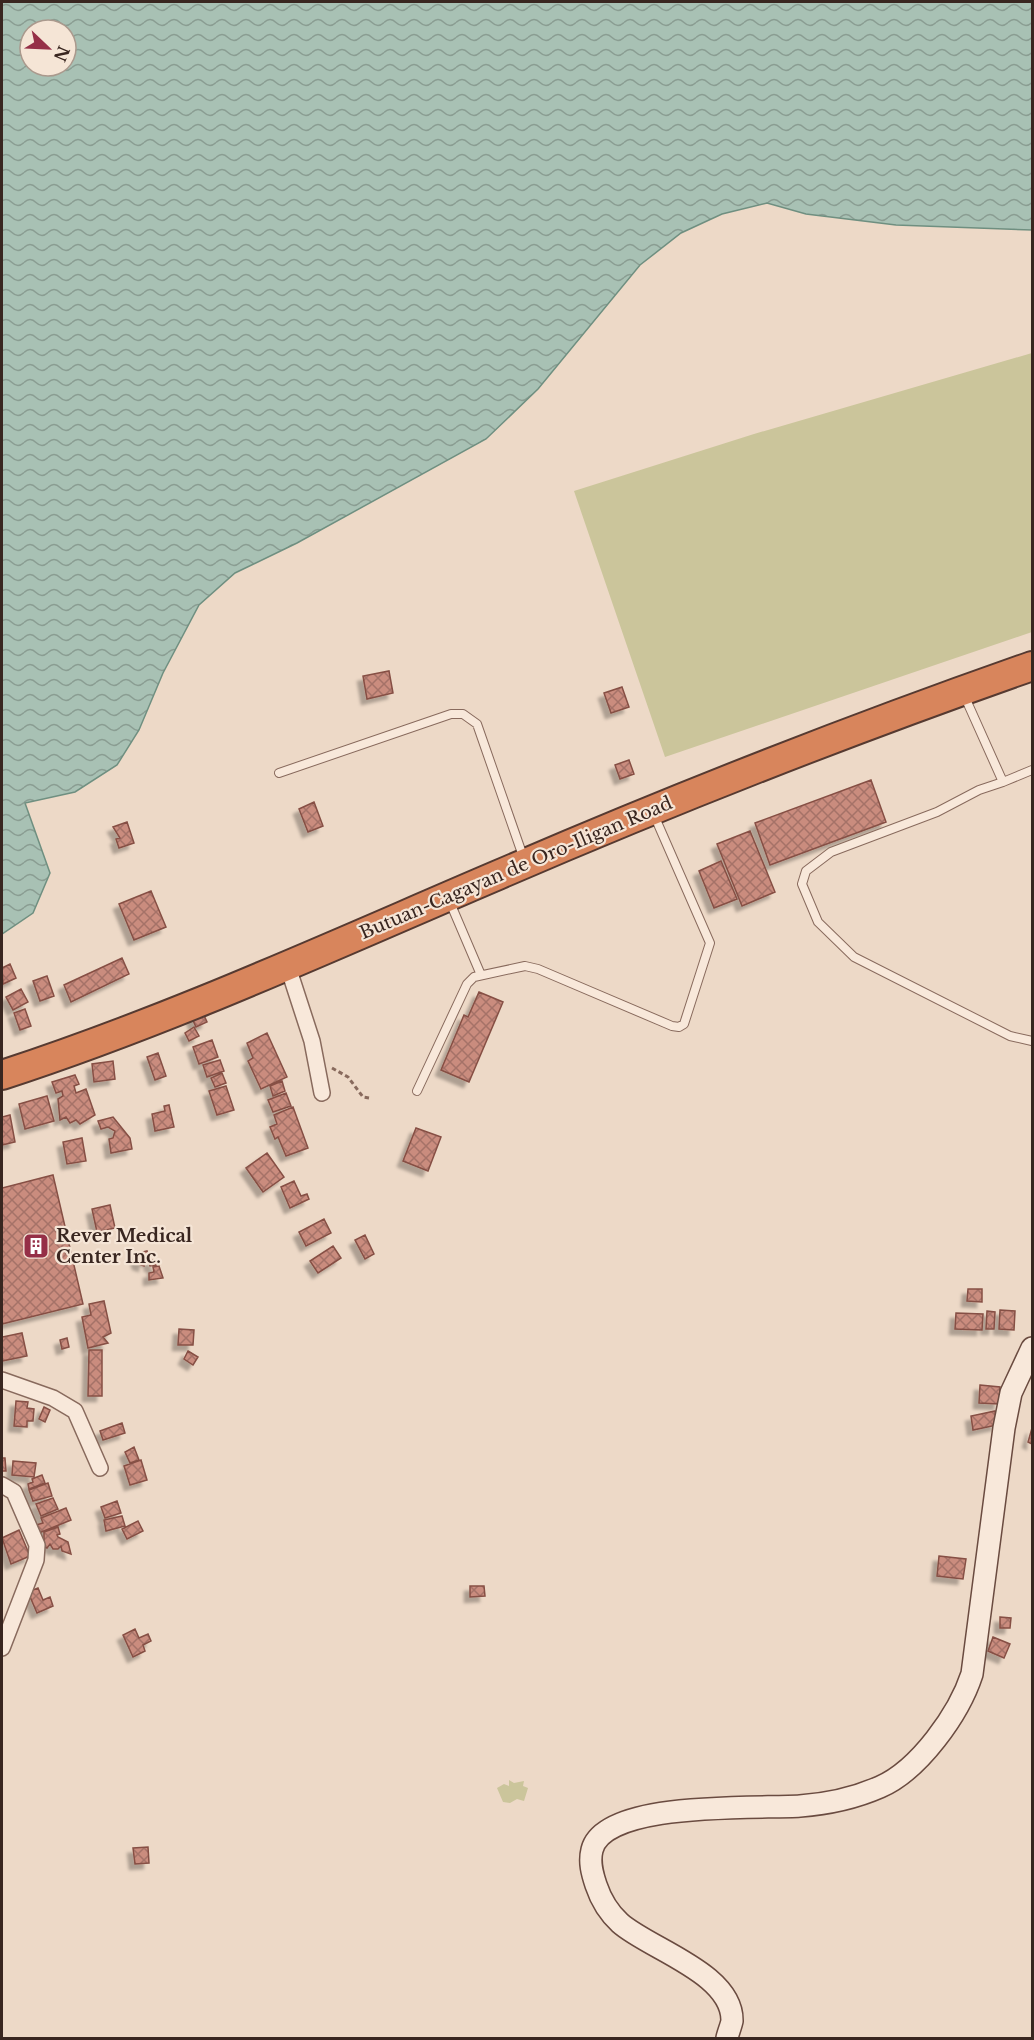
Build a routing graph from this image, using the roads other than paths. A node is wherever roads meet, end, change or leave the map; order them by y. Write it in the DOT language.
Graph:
graph roads {
  1 [pos="1032,666"];
  2 [pos="962,690"];
  3 [pos="1032,770"];
  4 [pos="279,773"];
  5 [pos="1003,782"];
  6 [pos="653,811"];
  7 [pos="525,863"];
  8 [pos="447,896"];
  9 [pos="287,964"];
  10 [pos="481,975"];
  11 [pos="1032,1041"];
  12 [pos="2,1075"];
  13 [pos="417,1091"];
  14 [pos="322,1094"];
  15 [pos="1032,1348"];
  16 [pos="2,1380"];
  17 [pos="100,1468"];
  18 [pos="2,1485"];
  19 [pos="2,1642"];
  20 [pos="727,2038"];
  1 -- 2 [label="highway, Butuan-Cagayan de Oro-Iligan Road"];
  2 -- 5 [label="lane"];
  2 -- 6 [label="highway, Butuan-Cagayan de Oro-Iligan Road"];
  3 -- 5 [label="lane"];
  4 -- 7 [label="lane"];
  5 -- 11 [label="lane"];
  6 -- 7 [label="highway, Butuan-Cagayan de Oro-Iligan Road"];
  6 -- 10 [label="lane"];
  7 -- 8 [label="highway, Butuan-Cagayan de Oro-Iligan Road"];
  8 -- 9 [label="highway, Butuan-Cagayan de Oro-Iligan Road"];
  8 -- 10 [label="lane"];
  9 -- 12 [label="highway, Butuan-Cagayan de Oro-Iligan Road"];
  9 -- 14 [label="street"];
  10 -- 13 [label="lane"];
  15 -- 20 [label="street"];
  16 -- 17 [label="street"];
  18 -- 19 [label="street"];
}
